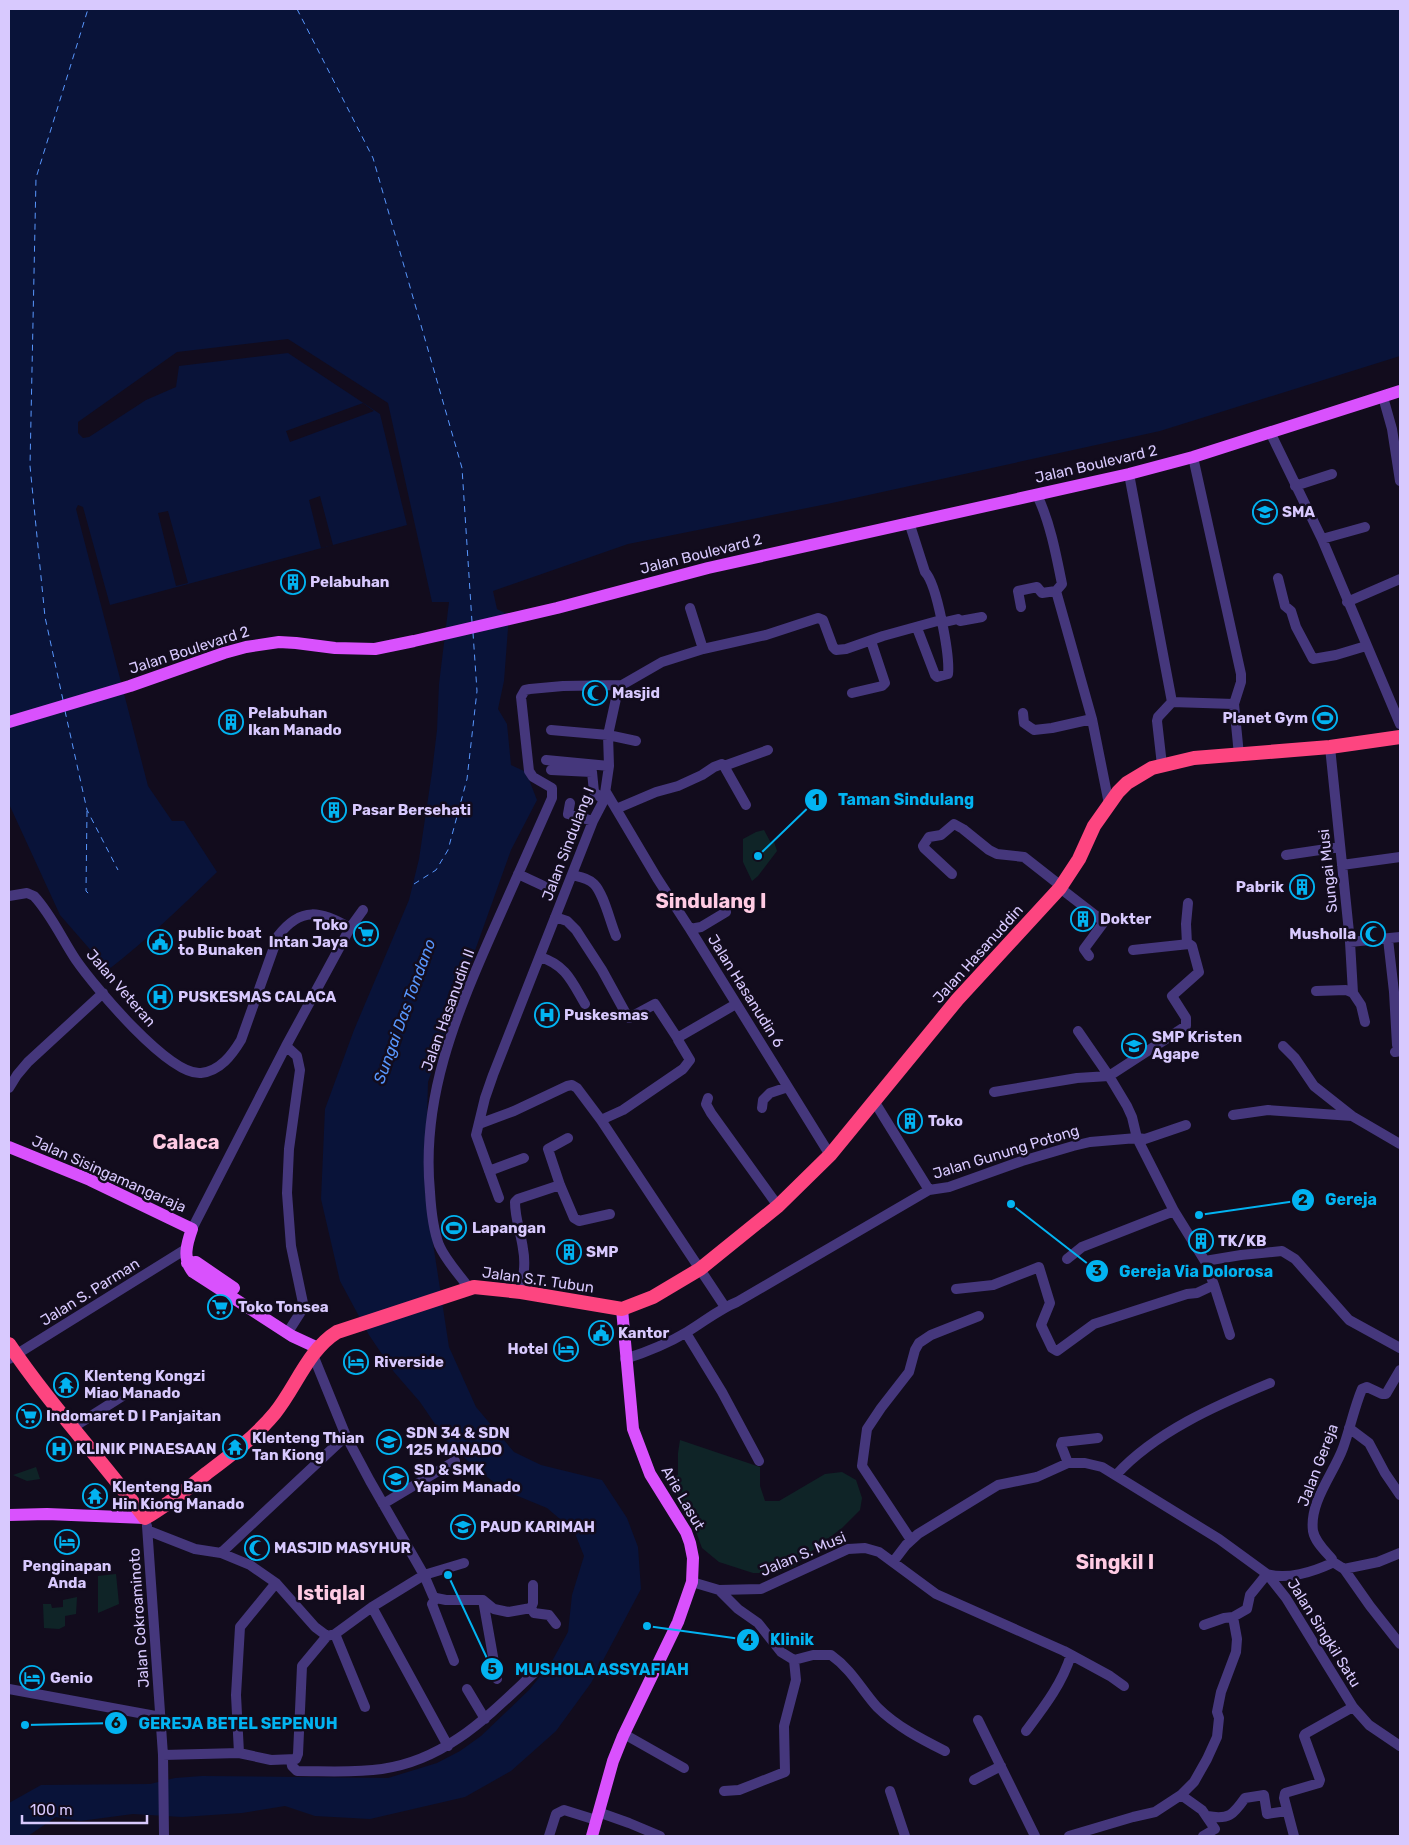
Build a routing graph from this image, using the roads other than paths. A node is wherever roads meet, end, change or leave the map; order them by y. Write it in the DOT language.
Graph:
graph roads {
  1 [pos="1400,391"];
  2 [pos="1383,397"];
  3 [pos="1270,432"];
  4 [pos="1193,456"];
  5 [pos="1129,474"];
  6 [pos="1332,474"];
  7 [pos="1400,481"];
  8 [pos="1295,486"];
  9 [pos="1037,495"];
  10 [pos="909,522"];
  11 [pos="1364,528"];
  12 [pos="1322,539"];
  13 [pos="1278,578"];
  14 [pos="1400,579"];
  15 [pos="1056,591"];
  16 [pos="1347,602"];
  17 [pos="1021,607"];
  18 [pos="690,608"];
  19 [pos="982,617"];
  20 [pos="941,618"];
  21 [pos="917,628"];
  22 [pos="871,640"];
  23 [pos="1366,646"];
  24 [pos="703,649"];
  25 [pos="622,685"];
  26 [pos="852,693"];
  27 [pos="1172,702"];
  28 [pos="1234,704"];
  29 [pos="1023,713"];
  30 [pos="1092,719"];
  31 [pos="9,722"];
  32 [pos="1400,724"];
  33 [pos="551,730"];
  34 [pos="608,734"];
  35 [pos="1400,737"];
  36 [pos="636,741"];
  37 [pos="1330,747"];
  38 [pos="768,750"];
  39 [pos="1239,755"];
  40 [pos="546,760"];
  41 [pos="1162,765"];
  42 [pos="609,766"];
  43 [pos="724,766"];
  44 [pos="551,770"];
  45 [pos="605,796"];
  46 [pos="570,803"];
  47 [pos="1108,804"];
  48 [pos="746,805"];
  49 [pos="616,809"];
  50 [pos="593,821"];
  51 [pos="1340,847"];
  52 [pos="1286,855"];
  53 [pos="1400,857"];
  54 [pos="1342,864"];
  55 [pos="518,874"];
  56 [pos="952,874"];
  57 [pos="572,875"];
  58 [pos="1061,887"];
  59 [pos="548,888"];
  60 [pos="9,896"];
  61 [pos="1188,903"];
  62 [pos="726,912"];
  63 [pos="361,913"];
  64 [pos="555,917"];
  65 [pos="350,928"];
  66 [pos="690,929"];
  67 [pos="616,936"];
  68 [pos="1400,937"];
  69 [pos="1388,939"];
  70 [pos="1350,942"];
  71 [pos="1187,944"];
  72 [pos="1133,950"];
  73 [pos="1090,956"];
  74 [pos="540,957"];
  75 [pos="1316,991"];
  76 [pos="103,993"];
  77 [pos="1353,993"];
  78 [pos="585,1004"];
  79 [pos="736,1004"];
  80 [pos="1365,1022"];
  81 [pos="1078,1031"];
  82 [pos="678,1039"];
  83 [pos="286,1046"];
  84 [pos="1283,1046"];
  85 [pos="1397,1050"];
  86 [pos="1109,1076"];
  87 [pos="788,1087"];
  88 [pos="9,1088"];
  89 [pos="994,1092"];
  90 [pos="708,1098"];
  91 [pos="874,1102"];
  92 [pos="762,1108"];
  93 [pos="1233,1116"];
  94 [pos="1352,1116"];
  95 [pos="601,1120"];
  96 [pos="479,1124"];
  97 [pos="1186,1125"];
  98 [pos="568,1138"];
  99 [pos="1137,1138"];
  100 [pos="1400,1144"];
  101 [pos="9,1147"];
  102 [pos="830,1155"];
  103 [pos="524,1158"];
  104 [pos="490,1171"];
  105 [pos="560,1185"];
  106 [pos="929,1190"];
  107 [pos="499,1198"];
  108 [pos="778,1206"];
  109 [pos="1174,1211"];
  110 [pos="610,1214"];
  111 [pos="192,1229"];
  112 [pos="186,1249"];
  113 [pos="1067,1259"];
  114 [pos="1205,1261"];
  115 [pos="700,1269"];
  116 [pos="1214,1285"];
  117 [pos="469,1288"];
  118 [pos="956,1289"];
  119 [pos="521,1292"];
  120 [pos="725,1307"];
  121 [pos="622,1309"];
  122 [pos="979,1316"];
  123 [pos="290,1332"];
  124 [pos="686,1333"];
  125 [pos="1230,1334"];
  126 [pos="324,1343"];
  127 [pos="1400,1348"];
  128 [pos="11,1352"];
  129 [pos="625,1359"];
  130 [pos="1400,1370"];
  131 [pos="1270,1383"];
  132 [pos="129,1392"];
  133 [pos="72,1428"];
  134 [pos="1349,1428"];
  135 [pos="346,1436"];
  136 [pos="1098,1438"];
  137 [pos="455,1461"];
  138 [pos="759,1461"];
  139 [pos="1068,1463"];
  140 [pos="1116,1476"];
  141 [pos="1400,1495"];
  142 [pos="383,1504"];
  143 [pos="9,1515"];
  144 [pos="147,1524"];
  145 [pos="911,1540"];
  146 [pos="221,1553"];
  147 [pos="1400,1553"];
  148 [pos="893,1562"];
  149 [pos="1333,1562"];
  150 [pos="464,1563"];
  151 [pos="1344,1569"];
  152 [pos="1267,1574"];
  153 [pos="424,1576"];
  154 [pos="692,1582"];
  155 [pos="276,1583"];
  156 [pos="533,1585"];
  157 [pos="719,1590"];
  158 [pos="436,1598"];
  159 [pos="483,1600"];
  160 [pos="372,1607"];
  161 [pos="531,1608"];
  162 [pos="1233,1617"];
  163 [pos="556,1624"];
  164 [pos="1204,1625"];
  165 [pos="331,1635"];
  166 [pos="1399,1641"];
  167 [pos="1071,1655"];
  168 [pos="794,1660"];
  169 [pos="454,1661"];
  170 [pos="535,1672"];
  171 [pos="497,1679"];
  172 [pos="1124,1686"];
  173 [pos="9,1689"];
  174 [pos="467,1689"];
  175 [pos="1353,1706"];
  176 [pos="365,1707"];
  177 [pos="161,1718"];
  178 [pos="485,1719"];
  179 [pos="978,1720"];
  180 [pos="1026,1731"];
  181 [pos="624,1734"];
  182 [pos="448,1746"];
  183 [pos="1400,1746"];
  184 [pos="944,1751"];
  185 [pos="238,1753"];
  186 [pos="163,1755"];
  187 [pos="291,1760"];
  188 [pos="1001,1766"];
  189 [pos="684,1768"];
  190 [pos="974,1780"];
  191 [pos="724,1791"];
  192 [pos="890,1791"];
  193 [pos="1181,1795"];
  194 [pos="1288,1811"];
  195 [pos="597,1816"];
  196 [pos="1207,1816"];
  197 [pos="1217,1832"];
  198 [pos="164,1835"];
  199 [pos="549,1836"];
  200 [pos="592,1836"];
  201 [pos="660,1836"];
  202 [pos="905,1836"];
  203 [pos="1035,1836"];
  204 [pos="1069,1836"];
  205 [pos="1203,1836"];
  206 [pos="1294,1836"];
  1 -- 2 [label="main road, Jalan Boulevard 2"];
  2 -- 3 [label="main road, Jalan Boulevard 2"];
  2 -- 7 [label="street"];
  3 -- 4 [label="main road, Jalan Boulevard 2"];
  3 -- 8 [label="street"];
  4 -- 5 [label="main road, Jalan Boulevard 2"];
  4 -- 28 [label="street"];
  5 -- 9 [label="main road, Jalan Boulevard 2"];
  5 -- 27 [label="street"];
  6 -- 8 [label="street"];
  8 -- 12 [label="street"];
  9 -- 10 [label="main road, Jalan Boulevard 2"];
  9 -- 15 [label="street"];
  10 -- 20 [label="street"];
  10 -- 31 [label="main road, Jalan Boulevard 2"];
  11 -- 12 [label="street"];
  12 -- 16 [label="street"];
  13 -- 23 [label="street"];
  14 -- 16 [label="street"];
  15 -- 17 [label="street"];
  15 -- 30 [label="street"];
  16 -- 23 [label="street"];
  18 -- 24 [label="street"];
  19 -- 20 [label="street"];
  20 -- 21 [label="street"];
  20 -- 21 [label="street"];
  21 -- 22 [label="street"];
  22 -- 24 [label="street"];
  22 -- 26 [label="street"];
  23 -- 32 [label="street"];
  24 -- 25 [label="street"];
  25 -- 34 [label="street, Jalan Sindulang I"];
  25 -- 55 [label="street, Jalan Hasanudin II"];
  27 -- 28 [label="street"];
  27 -- 41 [label="street"];
  28 -- 39 [label="street"];
  29 -- 30 [label="street"];
  30 -- 47 [label="street"];
  33 -- 34 [label="street"];
  34 -- 36 [label="street"];
  34 -- 42 [label="street, Jalan Sindulang I"];
  35 -- 37 [label="highway, Jalan Hasanuddin"];
  37 -- 39 [label="highway, Jalan Hasanuddin"];
  37 -- 51 [label="street, Sungai Musi"];
  38 -- 43 [label="street"];
  39 -- 41 [label="highway, Jalan Hasanuddin"];
  40 -- 42 [label="street"];
  41 -- 47 [label="highway, Jalan Hasanuddin"];
  42 -- 45 [label="street, Jalan Sindulang I"];
  43 -- 48 [label="street"];
  43 -- 49 [label="street"];
  44 -- 45 [label="street, Jalan Hasanudin 6"];
  45 -- 49 [label="street, Jalan Hasanudin 6"];
  45 -- 50 [label="street, Jalan Sindulang I"];
  46 -- 50 [label="street"];
  47 -- 58 [label="highway, Jalan Hasanuddin"];
  49 -- 66 [label="street, Jalan Hasanudin 6"];
  50 -- 57 [label="street, Jalan Sindulang I"];
  51 -- 52 [label="street"];
  51 -- 54 [label="street, Sungai Musi"];
  53 -- 54 [label="street"];
  54 -- 70 [label="street, Sungai Musi"];
  55 -- 59 [label="street"];
  55 -- 117 [label="street, Jalan Hasanudin II"];
  56 -- 58 [label="street"];
  57 -- 64 [label="street, Jalan Sindulang I"];
  57 -- 67 [label="street"];
  58 -- 73 [label="street"];
  58 -- 91 [label="highway, Jalan Hasanuddin"];
  60 -- 76 [label="street, Jalan Veteran"];
  61 -- 71 [label="street"];
  62 -- 66 [label="street"];
  63 -- 65 [label="street"];
  64 -- 74 [label="street, Jalan Sindulang I"];
  64 -- 82 [label="street"];
  65 -- 76 [label="street, Jalan Veteran"];
  65 -- 83 [label="street"];
  66 -- 79 [label="street, Jalan Hasanudin 6"];
  68 -- 69 [label="street"];
  69 -- 70 [label="street"];
  69 -- 85 [label="street"];
  70 -- 77 [label="street, Sungai Musi"];
  71 -- 72 [label="street"];
  71 -- 86 [label="street"];
  74 -- 78 [label="street"];
  74 -- 96 [label="street, Jalan Sindulang I"];
  75 -- 77 [label="street"];
  76 -- 88 [label="street"];
  77 -- 80 [label="street"];
  79 -- 82 [label="street"];
  79 -- 87 [label="street, Jalan Hasanudin 6"];
  81 -- 86 [label="street"];
  82 -- 95 [label="street"];
  83 -- 111 [label="street"];
  83 -- 123 [label="street"];
  84 -- 94 [label="street"];
  86 -- 89 [label="street"];
  86 -- 99 [label="street"];
  87 -- 92 [label="street"];
  87 -- 102 [label="street, Jalan Hasanudin 6"];
  90 -- 108 [label="street"];
  91 -- 102 [label="highway, Jalan Hasanuddin"];
  91 -- 106 [label="street, Jalan Gunung Potong"];
  93 -- 94 [label="street"];
  94 -- 100 [label="street"];
  95 -- 96 [label="street"];
  95 -- 115 [label="street"];
  96 -- 104 [label="street, Jalan Sindulang I"];
  97 -- 99 [label="street, Jalan Gunung Potong"];
  98 -- 105 [label="street"];
  99 -- 106 [label="street, Jalan Gunung Potong"];
  99 -- 109 [label="street"];
  101 -- 111 [label="main road, Jalan Sisingamangaraja"];
  102 -- 108 [label="highway, Jalan Hasanuddin"];
  103 -- 104 [label="street"];
  104 -- 107 [label="street, Jalan Sindulang I"];
  105 -- 110 [label="street"];
  105 -- 119 [label="street"];
  106 -- 120 [label="street, Jalan Gunung Potong"];
  108 -- 115 [label="highway, Jalan Hasanuddin"];
  109 -- 113 [label="street"];
  109 -- 114 [label="street"];
  111 -- 112 [label="main road, Jalan Sisingamangaraja"];
  112 -- 123 [label="main road, Jalan Sisingamangaraja"];
  112 -- 128 [label="street, Jalan S. Parman"];
  114 -- 116 [label="street"];
  114 -- 127 [label="street"];
  115 -- 120 [label="street"];
  115 -- 121 [label="highway, Jalan Hasanuddin"];
  116 -- 118 [label="street"];
  116 -- 125 [label="street"];
  117 -- 119 [label="highway, Jalan S.T. Tubun"];
  117 -- 126 [label="highway, Jalan S.T. Tubun"];
  119 -- 121 [label="highway, Jalan S.T. Tubun"];
  120 -- 124 [label="street, Jalan Gunung Potong"];
  121 -- 129 [label="main road, Arie Lasut"];
  122 -- 145 [label="street"];
  123 -- 126 [label="main road"];
  124 -- 129 [label="street, Jalan Gunung Potong"];
  124 -- 138 [label="street"];
  126 -- 135 [label="street"];
  126 -- 144 [label="highway"];
  128 -- 133 [label="highway"];
  129 -- 154 [label="main road, Arie Lasut"];
  130 -- 134 [label="street, Jalan Gereja"];
  131 -- 140 [label="street"];
  132 -- 133 [label="street"];
  133 -- 144 [label="highway"];
  134 -- 141 [label="street"];
  134 -- 149 [label="street, Jalan Gereja"];
  135 -- 142 [label="street"];
  135 -- 146 [label="street"];
  136 -- 139 [label="street"];
  137 -- 142 [label="street"];
  139 -- 140 [label="street, Jalan Singkil Satu"];
  139 -- 145 [label="street, Jalan Singkil Satu"];
  140 -- 152 [label="street, Jalan Singkil Satu"];
  142 -- 153 [label="street"];
  143 -- 144 [label="main road"];
  144 -- 146 [label="street"];
  144 -- 177 [label="street, Jalan Cokroaminoto"];
  145 -- 148 [label="street, Jalan Singkil Satu"];
  146 -- 155 [label="street"];
  147 -- 151 [label="street"];
  148 -- 157 [label="street, Jalan S. Musi"];
  148 -- 167 [label="street, Jalan S. Musi"];
  149 -- 151 [label="street"];
  149 -- 152 [label="street"];
  150 -- 153 [label="street"];
  151 -- 166 [label="street"];
  152 -- 162 [label="street"];
  152 -- 175 [label="street, Jalan Singkil Satu"];
  153 -- 158 [label="street"];
  153 -- 160 [label="street"];
  154 -- 157 [label="street, Jalan S. Musi"];
  154 -- 181 [label="main road, Arie Lasut"];
  155 -- 165 [label="street"];
  155 -- 185 [label="street"];
  156 -- 161 [label="street"];
  157 -- 168 [label="street"];
  158 -- 159 [label="street"];
  158 -- 169 [label="street"];
  159 -- 161 [label="street"];
  159 -- 171 [label="street"];
  160 -- 165 [label="street"];
  160 -- 182 [label="street"];
  161 -- 163 [label="street"];
  162 -- 164 [label="street"];
  162 -- 193 [label="street"];
  165 -- 176 [label="street"];
  165 -- 187 [label="street"];
  167 -- 172 [label="street, Jalan S. Musi"];
  167 -- 180 [label="street"];
  168 -- 184 [label="street"];
  168 -- 191 [label="street"];
  170 -- 178 [label="street"];
  173 -- 177 [label="street"];
  174 -- 178 [label="street"];
  175 -- 183 [label="street, Jalan Singkil Satu"];
  175 -- 194 [label="street"];
  177 -- 186 [label="street, Jalan Cokroaminoto"];
  178 -- 182 [label="street"];
  179 -- 188 [label="street"];
  181 -- 189 [label="street"];
  181 -- 195 [label="main road, Arie Lasut"];
  182 -- 187 [label="street"];
  185 -- 186 [label="street"];
  185 -- 187 [label="street"];
  186 -- 198 [label="street, Jalan Cokroaminoto"];
  188 -- 190 [label="street"];
  188 -- 203 [label="street"];
  192 -- 202 [label="street"];
  193 -- 196 [label="street"];
  193 -- 204 [label="street"];
  194 -- 196 [label="street"];
  194 -- 206 [label="street"];
  195 -- 199 [label="street"];
  195 -- 200 [label="main road, Arie Lasut"];
  195 -- 201 [label="street"];
  196 -- 197 [label="street"];
  197 -- 205 [label="street"];
}
